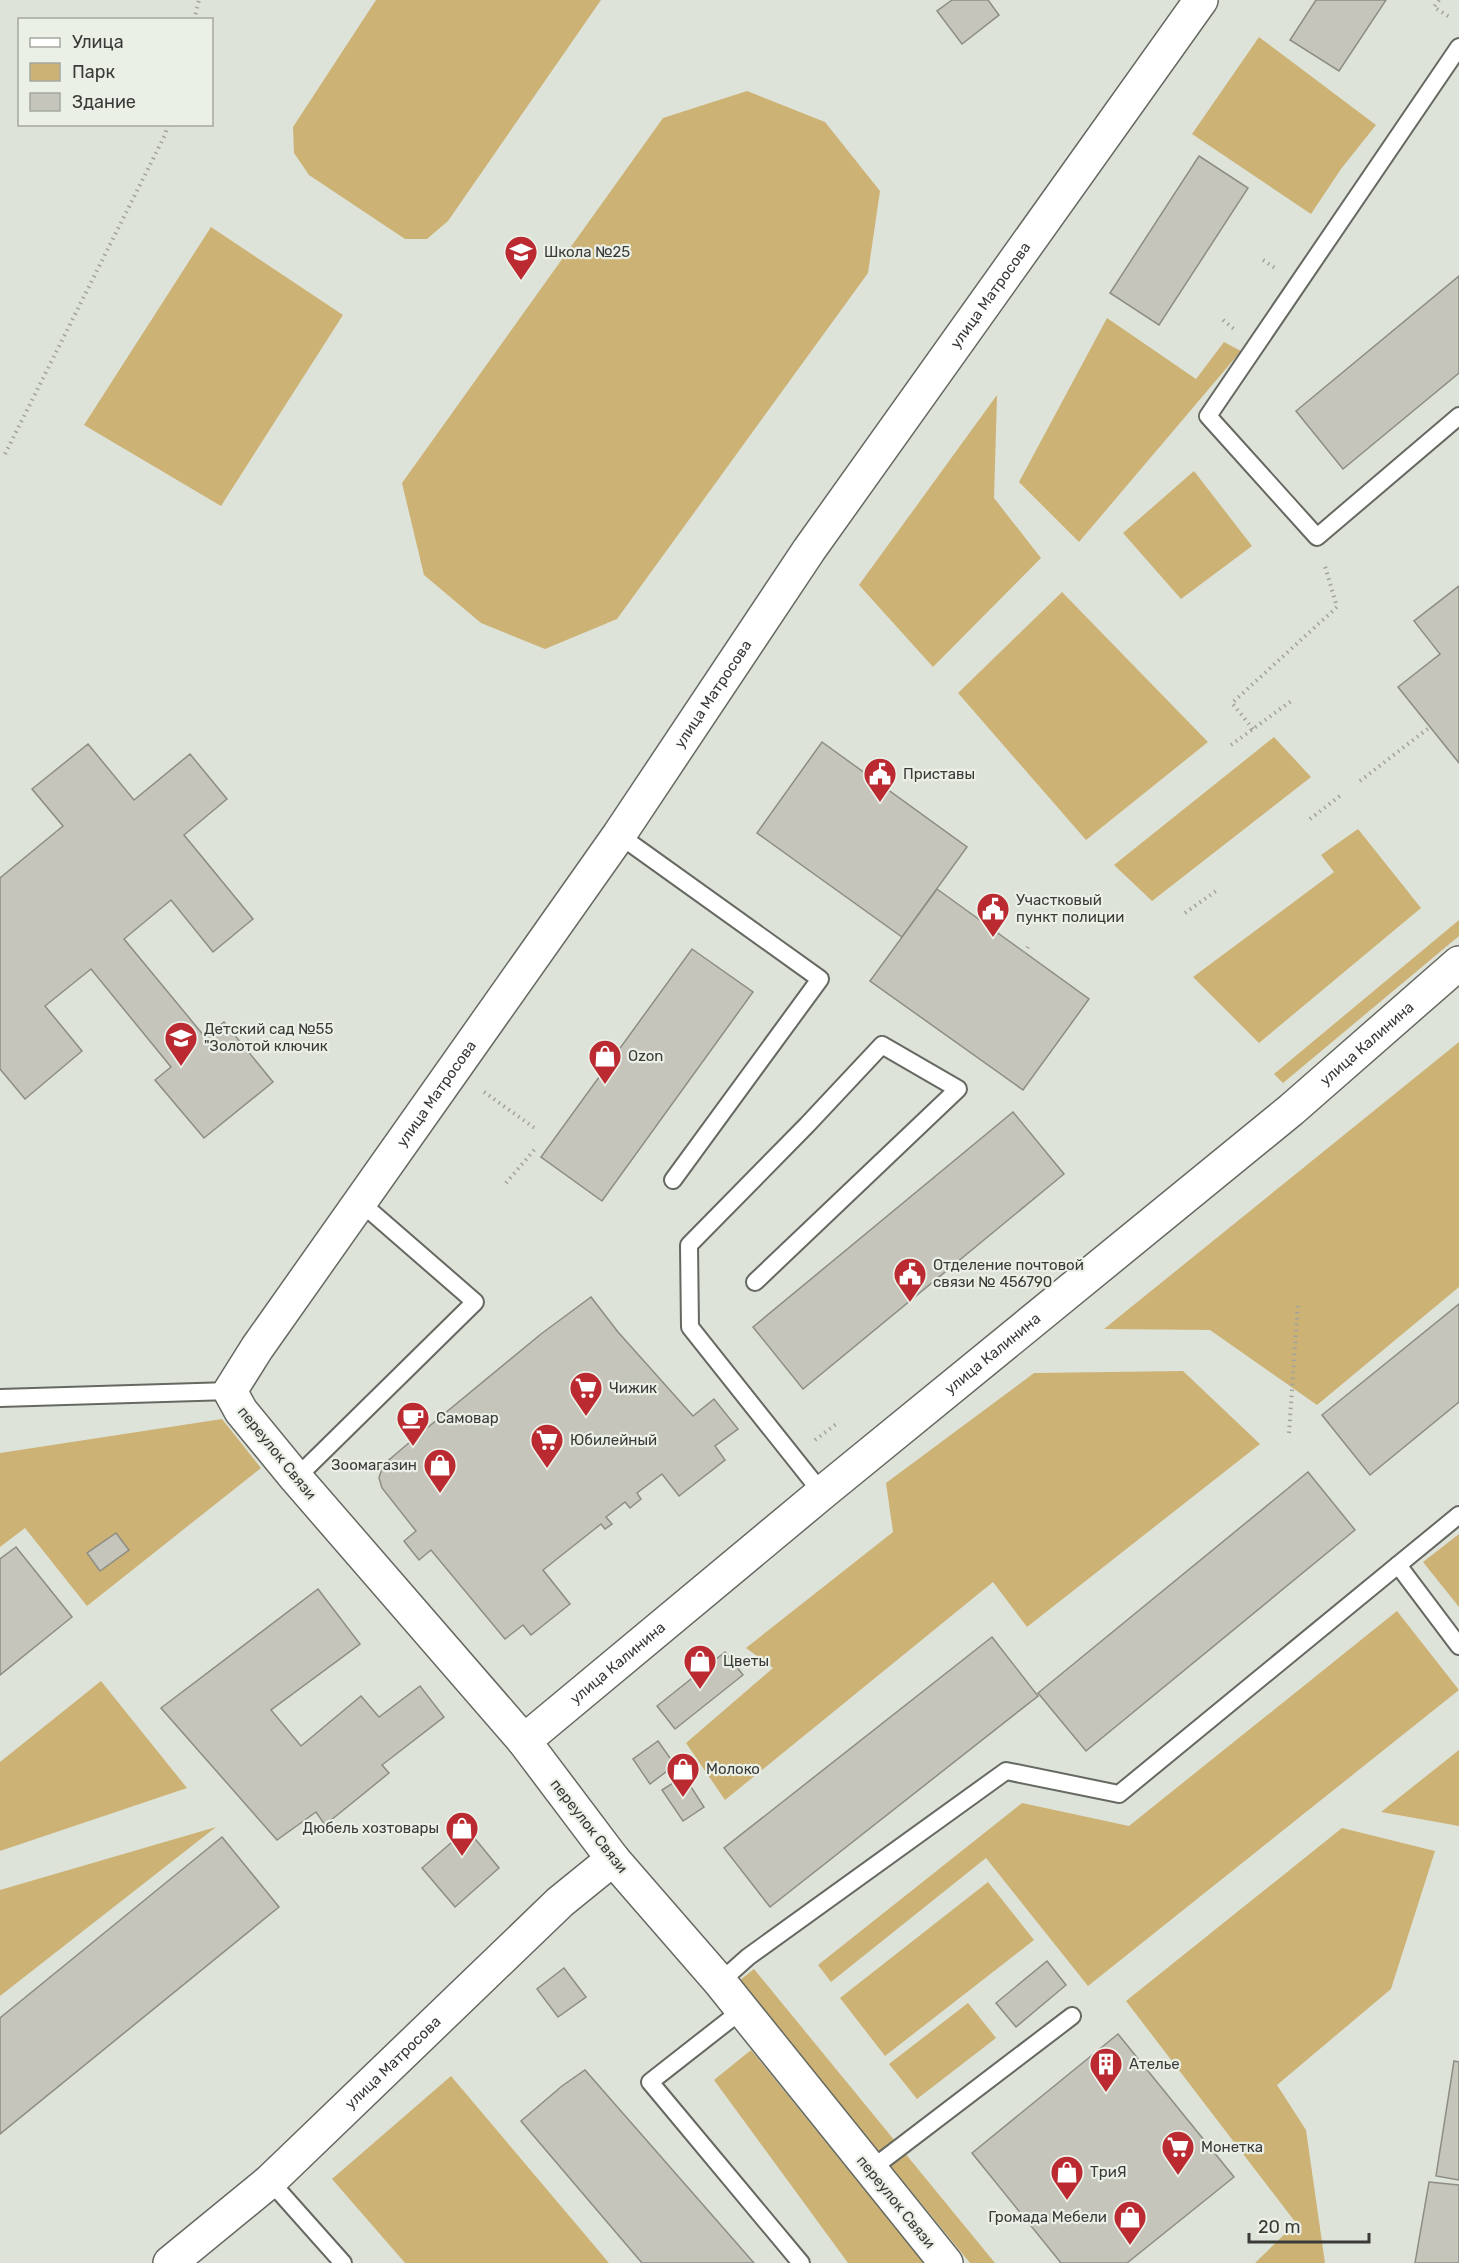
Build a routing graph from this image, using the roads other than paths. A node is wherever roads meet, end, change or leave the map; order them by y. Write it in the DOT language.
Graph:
graph roads {
  1 [pos="1202,0"];
  2 [pos="1459,47"];
  3 [pos="1459,416"];
  4 [pos="619,834"];
  5 [pos="1459,963"];
  6 [pos="674,1180"];
  7 [pos="360,1202"];
  8 [pos="755,1282"];
  9 [pos="230,1391"];
  10 [pos="0,1398"];
  11 [pos="296,1478"];
  12 [pos="822,1493"];
  13 [pos="1459,1515"];
  14 [pos="1398,1565"];
  15 [pos="1459,1646"];
  16 [pos="524,1742"];
  17 [pos="613,1859"];
  18 [pos="720,1982"];
  19 [pos="742,2010"];
  20 [pos="1072,2016"];
  21 [pos="870,2170"];
  22 [pos="270,2181"];
  23 [pos="170,2263"];
  24 [pos="343,2263"];
  25 [pos="801,2263"];
  26 [pos="946,2263"];
  1 -- 4 [label="street, улица Матросова"];
  2 -- 3 [label="lane"];
  4 -- 6 [label="lane"];
  4 -- 7 [label="street, улица Матросова"];
  5 -- 12 [label="street, улица Калинина"];
  7 -- 9 [label="street, улица Матросова"];
  7 -- 11 [label="lane"];
  8 -- 12 [label="lane"];
  9 -- 10 [label="lane"];
  9 -- 11 [label="street, переулок Связи"];
  11 -- 16 [label="street, переулок Связи"];
  12 -- 16 [label="street, улица Калинина"];
  13 -- 14 [label="lane"];
  14 -- 15 [label="lane"];
  14 -- 18 [label="lane"];
  16 -- 17 [label="street, переулок Связи"];
  17 -- 18 [label="street, переулок Связи"];
  17 -- 22 [label="street, улица Матросова"];
  18 -- 19 [label="street, переулок Связи"];
  19 -- 21 [label="street, переулок Связи"];
  19 -- 25 [label="lane"];
  20 -- 21 [label="lane"];
  21 -- 26 [label="street, переулок Связи"];
  22 -- 23 [label="street, улица Матросова"];
  22 -- 24 [label="lane"];
}
